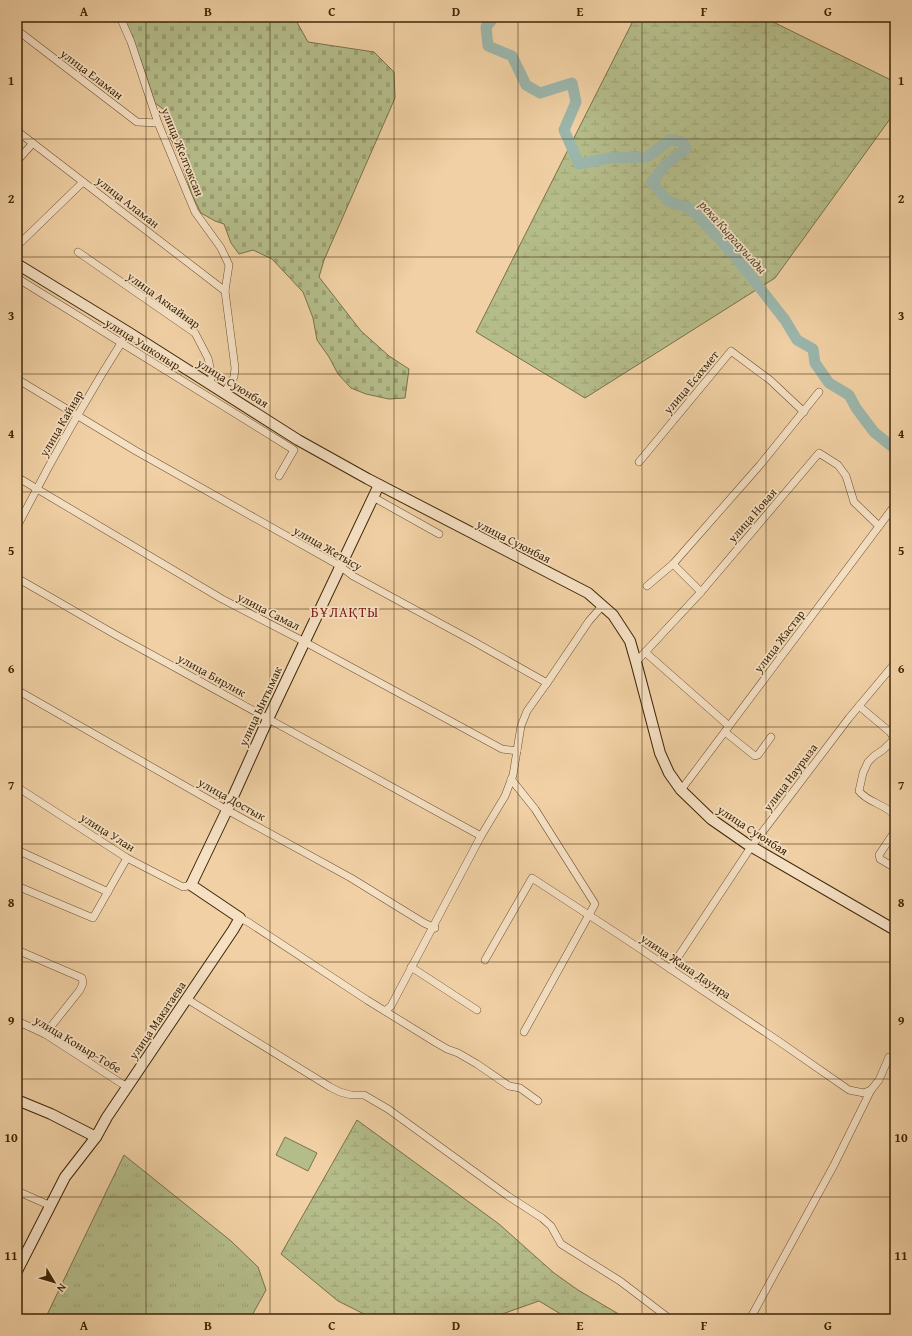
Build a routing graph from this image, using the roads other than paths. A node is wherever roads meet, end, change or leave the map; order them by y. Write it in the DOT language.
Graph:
graph roads {
  1 [pos="120,17"];
  2 [pos="17,30"];
  3 [pos="158,123"];
  4 [pos="17,131"];
  5 [pos="33,143"];
  6 [pos="17,161"];
  7 [pos="83,182"];
  8 [pos="17,246"];
  9 [pos="78,252"];
  10 [pos="17,264"];
  11 [pos="17,278"];
  12 [pos="225,291"];
  13 [pos="128,332"];
  14 [pos="120,343"];
  15 [pos="17,379"];
  16 [pos="208,382"];
  17 [pos="819,392"];
  18 [pos="224,393"];
  19 [pos="804,412"];
  20 [pos="78,416"];
  21 [pos="639,462"];
  22 [pos="279,476"];
  23 [pos="17,477"];
  24 [pos="379,485"];
  25 [pos="36,489"];
  26 [pos="373,497"];
  27 [pos="895,505"];
  28 [pos="879,526"];
  29 [pos="17,527"];
  30 [pos="439,534"];
  31 [pos="673,564"];
  32 [pos="340,566"];
  33 [pos="17,578"];
  34 [pos="647,586"];
  35 [pos="701,592"];
  36 [pos="603,605"];
  37 [pos="305,642"];
  38 [pos="645,652"];
  39 [pos="636,662"];
  40 [pos="895,663"];
  41 [pos="547,683"];
  42 [pos="17,690"];
  43 [pos="859,706"];
  44 [pos="268,719"];
  45 [pos="729,726"];
  46 [pos="724,732"];
  47 [pos="771,738"];
  48 [pos="894,739"];
  49 [pos="517,750"];
  50 [pos="511,779"];
  51 [pos="17,787"];
  52 [pos="681,790"];
  53 [pos="227,810"];
  54 [pos="895,816"];
  55 [pos="895,831"];
  56 [pos="481,836"];
  57 [pos="751,847"];
  58 [pos="17,850"];
  59 [pos="127,858"];
  60 [pos="895,868"];
  61 [pos="191,885"];
  62 [pos="17,886"];
  63 [pos="108,892"];
  64 [pos="589,915"];
  65 [pos="240,918"];
  66 [pos="434,928"];
  67 [pos="895,930"];
  68 [pos="17,950"];
  69 [pos="485,960"];
  70 [pos="411,968"];
  71 [pos="670,969"];
  72 [pos="187,999"];
  73 [pos="477,1010"];
  74 [pos="385,1011"];
  75 [pos="17,1021"];
  76 [pos="524,1032"];
  77 [pos="45,1034"];
  78 [pos="895,1059"];
  79 [pos="127,1087"];
  80 [pos="871,1090"];
  81 [pos="17,1100"];
  82 [pos="538,1102"];
  83 [pos="96,1137"];
  84 [pos="17,1191"];
  85 [pos="51,1206"];
  86 [pos="17,1271"];
  87 [pos="670,1319"];
  88 [pos="750,1319"];
  1 -- 3 [label="street, улица Желтоксан"];
  2 -- 3 [label="street, улица Еламан"];
  3 -- 12 [label="street, улица Желтоксан"];
  4 -- 5 [label="street, улица Аламан"];
  5 -- 6 [label="street"];
  5 -- 7 [label="street, улица Аламан"];
  7 -- 8 [label="street"];
  7 -- 12 [label="street, улица Аламан"];
  9 -- 16 [label="street, улица Аккайнар"];
  10 -- 13 [label="main road, улица Суюнбая"];
  11 -- 14 [label="street, улица Ушконыр"];
  12 -- 18 [label="street, улица Желтоксан"];
  13 -- 14 [label="street, улица Кайнар"];
  13 -- 16 [label="main road, улица Суюнбая"];
  14 -- 20 [label="street, улица Кайнар"];
  14 -- 22 [label="street, улица Ушконыр"];
  15 -- 20 [label="street, улица Жетысу"];
  16 -- 18 [label="main road, улица Суюнбая"];
  17 -- 19 [label="street"];
  18 -- 24 [label="main road, улица Суюнбая"];
  19 -- 21 [label="street, улица Есахмет"];
  19 -- 31 [label="street"];
  20 -- 25 [label="street, улица Кайнар"];
  20 -- 32 [label="street, улица Жетысу"];
  23 -- 25 [label="street, улица Самал"];
  24 -- 26 [label="main road, улица Ынтымак"];
  24 -- 36 [label="main road, улица Суюнбая"];
  25 -- 29 [label="street, улица Кайнар"];
  25 -- 37 [label="street, улица Самал"];
  26 -- 30 [label="street"];
  26 -- 32 [label="main road, улица Ынтымак"];
  27 -- 28 [label="street, улица Жастар"];
  28 -- 35 [label="street, улица Новая"];
  28 -- 45 [label="street, улица Жастар"];
  31 -- 34 [label="street"];
  31 -- 35 [label="street"];
  32 -- 37 [label="main road, улица Ынтымак"];
  32 -- 41 [label="street, улица Жетысу"];
  33 -- 44 [label="street, улица Бирлик"];
  35 -- 38 [label="street, улица Новая"];
  36 -- 39 [label="main road, улица Суюнбая"];
  36 -- 41 [label="street"];
  37 -- 44 [label="main road, улица Ынтымак"];
  37 -- 49 [label="street, улица Самал"];
  38 -- 39 [label="street, улица Новая"];
  38 -- 45 [label="street"];
  39 -- 52 [label="main road, улица Суюнбая"];
  40 -- 43 [label="street, улица Наурыза"];
  41 -- 49 [label="street"];
  42 -- 53 [label="street, улица Достык"];
  43 -- 48 [label="street"];
  43 -- 57 [label="street, улица Наурыза"];
  44 -- 53 [label="main road, улица Ынтымак"];
  44 -- 56 [label="street, улица Бирлик"];
  45 -- 46 [label="street, улица Жастар"];
  46 -- 47 [label="street"];
  46 -- 52 [label="street, улица Жастар"];
  48 -- 54 [label="street"];
  49 -- 50 [label="street"];
  50 -- 56 [label="street"];
  50 -- 64 [label="street"];
  51 -- 59 [label="street, улица Улан"];
  52 -- 57 [label="main road, улица Суюнбая"];
  53 -- 61 [label="main road, улица Ынтымак"];
  53 -- 66 [label="street, улица Достык"];
  55 -- 60 [label="street"];
  56 -- 66 [label="street"];
  57 -- 67 [label="main road, улица Суюнбая"];
  57 -- 71 [label="street, улица Наурыза"];
  58 -- 63 [label="street"];
  59 -- 61 [label="street, улица Улан"];
  59 -- 63 [label="street"];
  61 -- 65 [label="main road"];
  62 -- 63 [label="street"];
  64 -- 69 [label="street, улица Жана Дауира"];
  64 -- 71 [label="street, улица Жана Дауира"];
  64 -- 76 [label="street"];
  65 -- 72 [label="main road, улица Макатаева"];
  65 -- 74 [label="street"];
  66 -- 70 [label="street"];
  68 -- 77 [label="street"];
  70 -- 73 [label="street"];
  70 -- 74 [label="street"];
  71 -- 80 [label="street, улица Жана Дауира"];
  72 -- 79 [label="main road, улица Макатаева"];
  72 -- 87 [label="street"];
  74 -- 82 [label="street"];
  75 -- 77 [label="street, улица Коныр-Тобе"];
  77 -- 79 [label="street, улица Коныр-Тобе"];
  78 -- 80 [label="street"];
  79 -- 83 [label="main road, улица Макатаева"];
  80 -- 88 [label="street"];
  81 -- 83 [label="main road"];
  83 -- 85 [label="main road, улица Макатаева"];
  84 -- 85 [label="street"];
  85 -- 86 [label="main road, улица Макатаева"];
}
